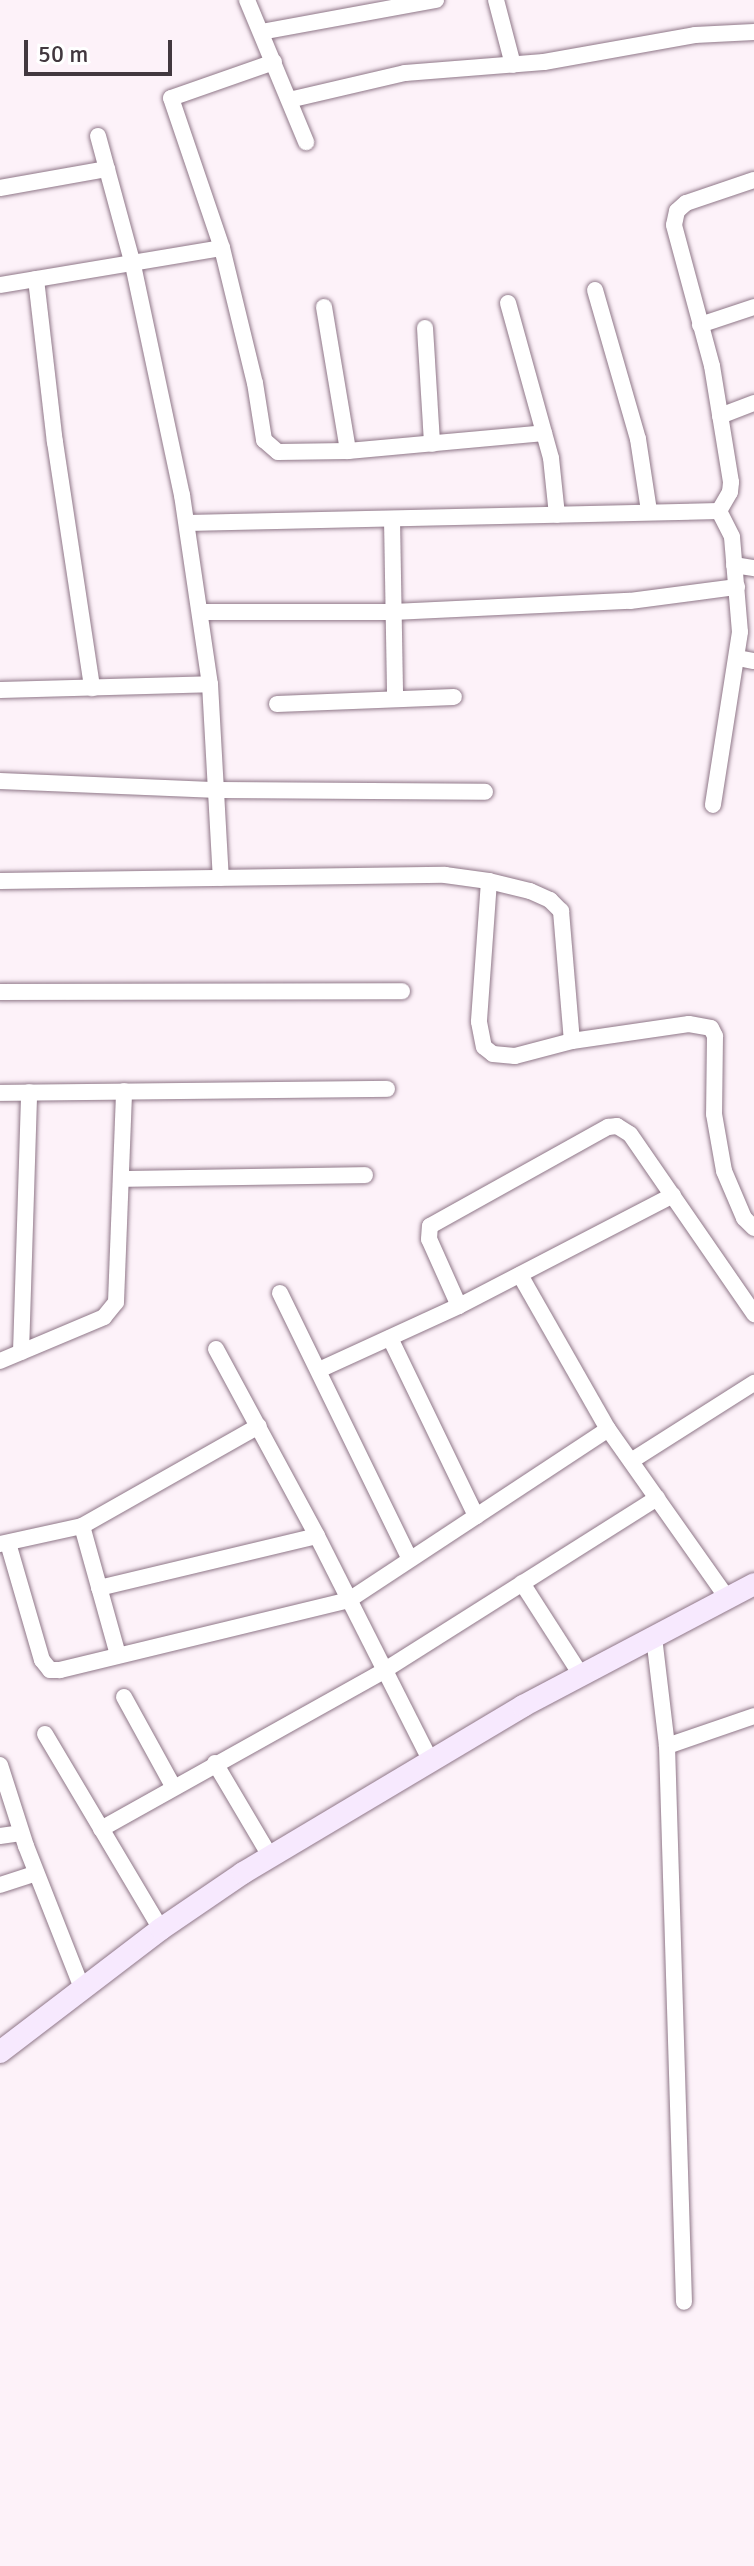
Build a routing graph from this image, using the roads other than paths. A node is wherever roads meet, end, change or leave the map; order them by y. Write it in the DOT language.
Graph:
graph roads {
  1 [pos="247,0"];
  2 [pos="436,0"];
  3 [pos="496,0"];
  4 [pos="261,32"];
  5 [pos="754,32"];
  6 [pos="274,62"];
  7 [pos="513,65"];
  8 [pos="289,100"];
  9 [pos="98,136"];
  10 [pos="306,142"];
  11 [pos="107,169"];
  12 [pos="754,180"];
  13 [pos="0,188"];
  14 [pos="222,248"];
  15 [pos="133,265"];
  16 [pos="36,279"];
  17 [pos="0,285"];
  18 [pos="595,290"];
  19 [pos="508,303"];
  20 [pos="324,307"];
  21 [pos="754,307"];
  22 [pos="700,325"];
  23 [pos="425,328"];
  24 [pos="754,403"];
  25 [pos="720,416"];
  26 [pos="544,433"];
  27 [pos="432,444"];
  28 [pos="348,451"];
  29 [pos="649,511"];
  30 [pos="557,515"];
  31 [pos="392,519"];
  32 [pos="724,519"];
  33 [pos="187,523"];
  34 [pos="734,565"];
  35 [pos="754,568"];
  36 [pos="737,587"];
  37 [pos="201,612"];
  38 [pos="393,612"];
  39 [pos="746,660"];
  40 [pos="210,684"];
  41 [pos="1,685"];
  42 [pos="92,688"];
  43 [pos="454,697"];
  44 [pos="395,699"];
  45 [pos="277,704"];
  46 [pos="0,781"];
  47 [pos="218,790"];
  48 [pos="485,792"];
  49 [pos="713,805"];
  50 [pos="221,878"];
  51 [pos="0,881"];
  52 [pos="489,881"];
  53 [pos="402,991"];
  54 [pos="0,992"];
  55 [pos="572,1041"];
  56 [pos="387,1089"];
  57 [pos="124,1091"];
  58 [pos="29,1092"];
  59 [pos="0,1093"];
  60 [pos="365,1175"];
  61 [pos="121,1179"];
  62 [pos="673,1195"];
  63 [pos="754,1228"];
  64 [pos="520,1275"];
  65 [pos="280,1293"];
  66 [pos="459,1306"];
  67 [pos="754,1314"];
  68 [pos="390,1338"];
  69 [pos="216,1349"];
  70 [pos="21,1352"];
  71 [pos="0,1361"];
  72 [pos="319,1370"];
  73 [pos="754,1383"];
  74 [pos="259,1426"];
  75 [pos="608,1429"];
  76 [pos="631,1461"];
  77 [pos="657,1498"];
  78 [pos="476,1516"];
  79 [pos="82,1526"];
  80 [pos="317,1536"];
  81 [pos="4,1544"];
  82 [pos="410,1559"];
  83 [pos="522,1583"];
  84 [pos="754,1584"];
  85 [pos="99,1588"];
  86 [pos="727,1598"];
  87 [pos="349,1600"];
  88 [pos="654,1637"];
  89 [pos="118,1655"];
  90 [pos="385,1670"];
  91 [pos="581,1675"];
  92 [pos="124,1697"];
  93 [pos="754,1716"];
  94 [pos="45,1734"];
  95 [pos="667,1746"];
  96 [pos="430,1760"];
  97 [pos="215,1763"];
  98 [pos="0,1765"];
  99 [pos="173,1786"];
  100 [pos="101,1829"];
  101 [pos="21,1833"];
  102 [pos="0,1836"];
  103 [pos="270,1856"];
  104 [pos="36,1873"];
  105 [pos="0,1885"];
  106 [pos="161,1929"];
  107 [pos="83,1991"];
  108 [pos="0,2052"];
  109 [pos="684,2302"];
  1 -- 4 [label="street"];
  2 -- 4 [label="street"];
  3 -- 7 [label="street"];
  4 -- 6 [label="street"];
  5 -- 7 [label="street"];
  6 -- 8 [label="street"];
  6 -- 14 [label="street"];
  7 -- 8 [label="street"];
  8 -- 10 [label="street"];
  9 -- 11 [label="street"];
  11 -- 13 [label="street"];
  11 -- 15 [label="street"];
  12 -- 22 [label="street"];
  14 -- 15 [label="street"];
  14 -- 28 [label="street"];
  15 -- 16 [label="street"];
  15 -- 33 [label="street"];
  16 -- 17 [label="street"];
  16 -- 42 [label="street"];
  18 -- 29 [label="street"];
  19 -- 26 [label="street"];
  20 -- 28 [label="street"];
  21 -- 22 [label="street"];
  22 -- 25 [label="street"];
  23 -- 27 [label="street"];
  24 -- 25 [label="street"];
  25 -- 32 [label="street"];
  26 -- 27 [label="street"];
  26 -- 30 [label="street"];
  27 -- 28 [label="street"];
  29 -- 30 [label="street"];
  29 -- 32 [label="street"];
  30 -- 31 [label="street"];
  31 -- 33 [label="street"];
  31 -- 38 [label="street"];
  32 -- 34 [label="street"];
  33 -- 37 [label="street"];
  34 -- 35 [label="street"];
  34 -- 36 [label="street"];
  36 -- 38 [label="street"];
  36 -- 39 [label="street"];
  37 -- 38 [label="street"];
  37 -- 40 [label="street"];
  38 -- 44 [label="street"];
  39 -- 49 [label="street"];
  40 -- 42 [label="street"];
  40 -- 47 [label="street"];
  41 -- 42 [label="street"];
  43 -- 44 [label="street"];
  44 -- 45 [label="street"];
  46 -- 47 [label="street"];
  47 -- 48 [label="street"];
  47 -- 50 [label="street"];
  50 -- 51 [label="street"];
  50 -- 52 [label="street"];
  52 -- 55 [label="street"];
  52 -- 55 [label="street"];
  53 -- 54 [label="street"];
  55 -- 63 [label="street"];
  56 -- 57 [label="street"];
  57 -- 58 [label="street"];
  57 -- 61 [label="street"];
  58 -- 59 [label="street"];
  58 -- 70 [label="street"];
  60 -- 61 [label="street"];
  61 -- 70 [label="street"];
  62 -- 64 [label="street"];
  62 -- 66 [label="street"];
  62 -- 67 [label="street"];
  64 -- 66 [label="street"];
  64 -- 75 [label="street"];
  65 -- 72 [label="street"];
  66 -- 68 [label="street"];
  68 -- 72 [label="street"];
  68 -- 78 [label="street"];
  69 -- 74 [label="street"];
  70 -- 71 [label="street"];
  72 -- 82 [label="street"];
  73 -- 76 [label="street"];
  74 -- 79 [label="street"];
  74 -- 80 [label="street"];
  75 -- 76 [label="street"];
  75 -- 78 [label="street"];
  76 -- 77 [label="street"];
  77 -- 83 [label="street"];
  77 -- 86 [label="street"];
  78 -- 82 [label="street"];
  79 -- 81 [label="street"];
  79 -- 85 [label="street"];
  80 -- 85 [label="street"];
  80 -- 87 [label="street"];
  81 -- 89 [label="street"];
  82 -- 87 [label="street"];
  83 -- 90 [label="street"];
  83 -- 91 [label="street"];
  84 -- 86 [label="main road"];
  85 -- 89 [label="street"];
  86 -- 88 [label="main road"];
  87 -- 89 [label="street"];
  87 -- 90 [label="street"];
  88 -- 91 [label="main road"];
  88 -- 95 [label="street"];
  90 -- 96 [label="street"];
  90 -- 97 [label="street"];
  91 -- 96 [label="main road"];
  92 -- 99 [label="street"];
  93 -- 95 [label="street"];
  94 -- 100 [label="street"];
  95 -- 109 [label="street"];
  96 -- 103 [label="main road"];
  97 -- 99 [label="street"];
  97 -- 103 [label="street"];
  98 -- 101 [label="street"];
  99 -- 100 [label="street"];
  100 -- 106 [label="street"];
  101 -- 102 [label="street"];
  101 -- 104 [label="street"];
  103 -- 106 [label="main road"];
  104 -- 105 [label="street"];
  104 -- 107 [label="street"];
  106 -- 107 [label="main road"];
  107 -- 108 [label="main road"];
}
